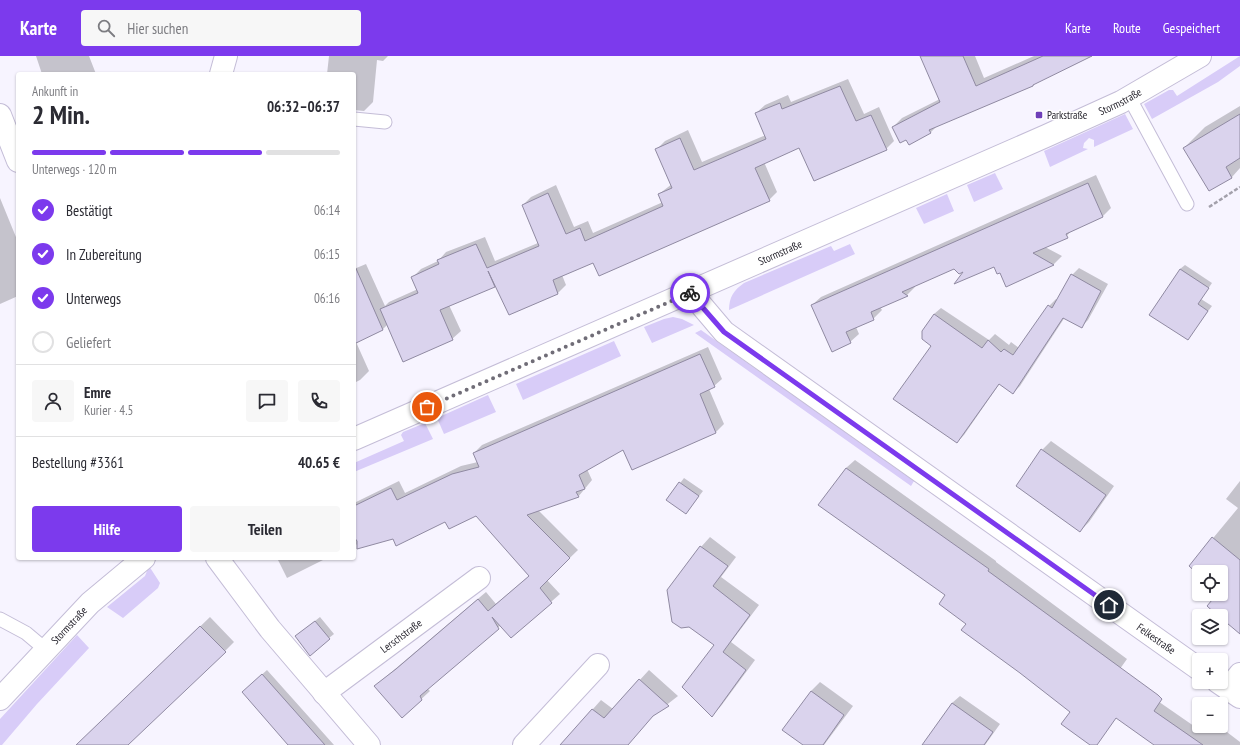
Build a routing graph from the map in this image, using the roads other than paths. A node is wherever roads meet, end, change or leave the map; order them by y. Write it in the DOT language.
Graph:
graph roads {
  1 [pos="226,56"];
  2 [pos="1200,56"];
  3 [pos="222,72"];
  4 [pos="1129,97"];
  5 [pos="0,115"];
  6 [pos="356,119"];
  7 [pos="385,122"];
  8 [pos="16,156"];
  9 [pos="1186,204"];
  10 [pos="691,293"];
  11 [pos="356,438"];
  12 [pos="142,560"];
  13 [pos="218,560"];
  14 [pos="479,578"];
  15 [pos="0,619"];
  16 [pos="45,649"];
  17 [pos="1192,664"];
  18 [pos="598,665"];
  19 [pos="324,693"];
  20 [pos="0,700"];
  21 [pos="369,745"];
  22 [pos="524,745"];
  1 -- 3 [label="street"];
  2 -- 4 [label="street, Stormstraße"];
  4 -- 9 [label="lane"];
  4 -- 10 [label="street, Stormstraße"];
  5 -- 8 [label="street"];
  6 -- 7 [label="lane"];
  10 -- 11 [label="street, Stormstraße"];
  10 -- 17 [label="street, Felkestraße"];
  12 -- 16 [label="street, Stormstraße"];
  13 -- 19 [label="street"];
  14 -- 19 [label="street, Lerschstraße"];
  15 -- 16 [label="lane"];
  16 -- 20 [label="street, Stormstraße"];
  18 -- 22 [label="street"];
  19 -- 21 [label="street"];
}
